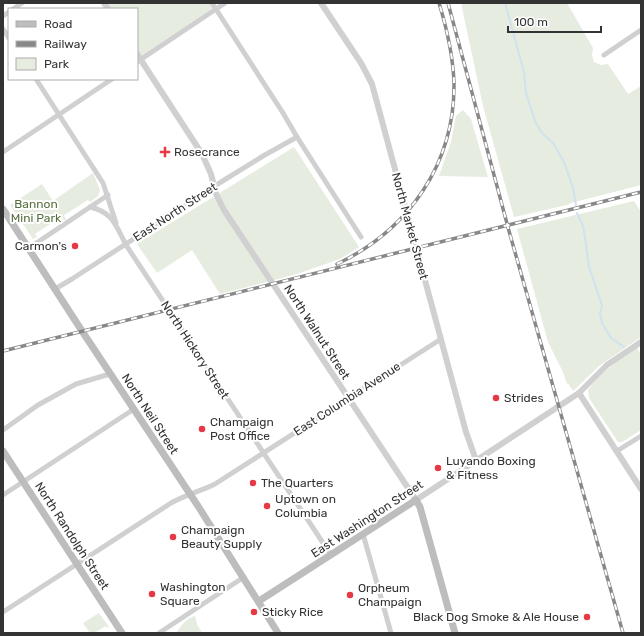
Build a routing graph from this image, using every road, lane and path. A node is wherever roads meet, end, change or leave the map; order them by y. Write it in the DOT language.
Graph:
graph roads {
  1 [pos="212,3"];
  2 [pos="225,3"];
  3 [pos="321,3"];
  4 [pos="216,9"];
  5 [pos="641,30"];
  6 [pos="604,55"];
  7 [pos="138,58"];
  8 [pos="37,80"];
  9 [pos="110,80"];
  10 [pos="59,114"];
  11 [pos="297,137"];
  12 [pos="3,152"];
  13 [pos="214,187"];
  14 [pos="108,195"];
  15 [pos="90,207"];
  16 [pos="3,209"];
  17 [pos="116,224"];
  18 [pos="361,237"];
  19 [pos="126,244"];
  20 [pos="29,248"];
  21 [pos="55,289"];
  22 [pos="441,339"];
  23 [pos="641,342"];
  24 [pos="110,374"];
  25 [pos="579,393"];
  26 [pos="348,398"];
  27 [pos="134,409"];
  28 [pos="3,430"];
  29 [pos="641,436"];
  30 [pos="3,451"];
  31 [pos="617,451"];
  32 [pos="263,453"];
  33 [pos="476,460"];
  34 [pos="23,482"];
  35 [pos="641,489"];
  36 [pos="190,494"];
  37 [pos="3,495"];
  38 [pos="416,500"];
  39 [pos="363,534"];
  40 [pos="331,555"];
  41 [pos="77,564"];
  42 [pos="244,577"];
  43 [pos="259,601"];
  44 [pos="3,612"];
  45 [pos="122,633"];
  46 [pos="159,633"];
  47 [pos="278,633"];
  48 [pos="391,633"];
  49 [pos="455,633"];
  1 -- 4 [label="street"];
  2 -- 4 [label="street"];
  3 -- 22 [label="street, North Market Street"];
  4 -- 7 [label="street"];
  4 -- 11 [label="street"];
  5 -- 6 [label="street"];
  7 -- 13 [label="street, North Walnut Street"];
  8 -- 10 [label="street, North Hickory Street"];
  9 -- 10 [label="street"];
  10 -- 12 [label="street"];
  10 -- 14 [label="street, North Hickory Street"];
  11 -- 13 [label="street, East North Street"];
  11 -- 18 [label="street"];
  13 -- 19 [label="street, East North Street"];
  13 -- 26 [label="street, North Walnut Street"];
  14 -- 15 [label="street"];
  14 -- 17 [label="street, North Hickory Street"];
  15 -- 17 [label="street, North Hickory Street"];
  15 -- 20 [label="street"];
  16 -- 20 [label="main road, North Neil Street"];
  17 -- 19 [label="street, North Hickory Street"];
  19 -- 21 [label="street, East North Street"];
  19 -- 32 [label="street, North Hickory Street"];
  20 -- 21 [label="main road, North Neil Street"];
  21 -- 24 [label="main road, North Neil Street"];
  22 -- 26 [label="street, East Columbia Avenue"];
  22 -- 33 [label="street, North Market Street"];
  23 -- 25 [label="street, East Washington Street"];
  24 -- 27 [label="main road, North Neil Street"];
  24 -- 28 [label="street"];
  25 -- 31 [label="street"];
  25 -- 33 [label="street, East Washington Street"];
  26 -- 32 [label="street, East Columbia Avenue"];
  26 -- 38 [label="street, North Walnut Street"];
  27 -- 34 [label="street"];
  27 -- 36 [label="main road, North Neil Street"];
  29 -- 31 [label="street"];
  30 -- 34 [label="main road, North Randolph Street"];
  31 -- 35 [label="street"];
  32 -- 36 [label="street, East Columbia Avenue"];
  32 -- 40 [label="street, North Hickory Street"];
  33 -- 38 [label="street, East Washington Street"];
  34 -- 37 [label="street"];
  34 -- 41 [label="main road, North Randolph Street"];
  36 -- 41 [label="street, East Columbia Avenue"];
  36 -- 42 [label="main road, North Neil Street"];
  38 -- 39 [label="main road, East Washington Street"];
  38 -- 49 [label="main road, North Walnut Street"];
  39 -- 40 [label="main road, East Washington Street"];
  39 -- 48 [label="street"];
  40 -- 43 [label="main road, East Washington Street"];
  41 -- 44 [label="street, East Columbia Avenue"];
  41 -- 45 [label="main road, North Randolph Street"];
  42 -- 43 [label="main road, North Neil Street"];
  42 -- 46 [label="street"];
  43 -- 47 [label="main road, North Neil Street"];
}
